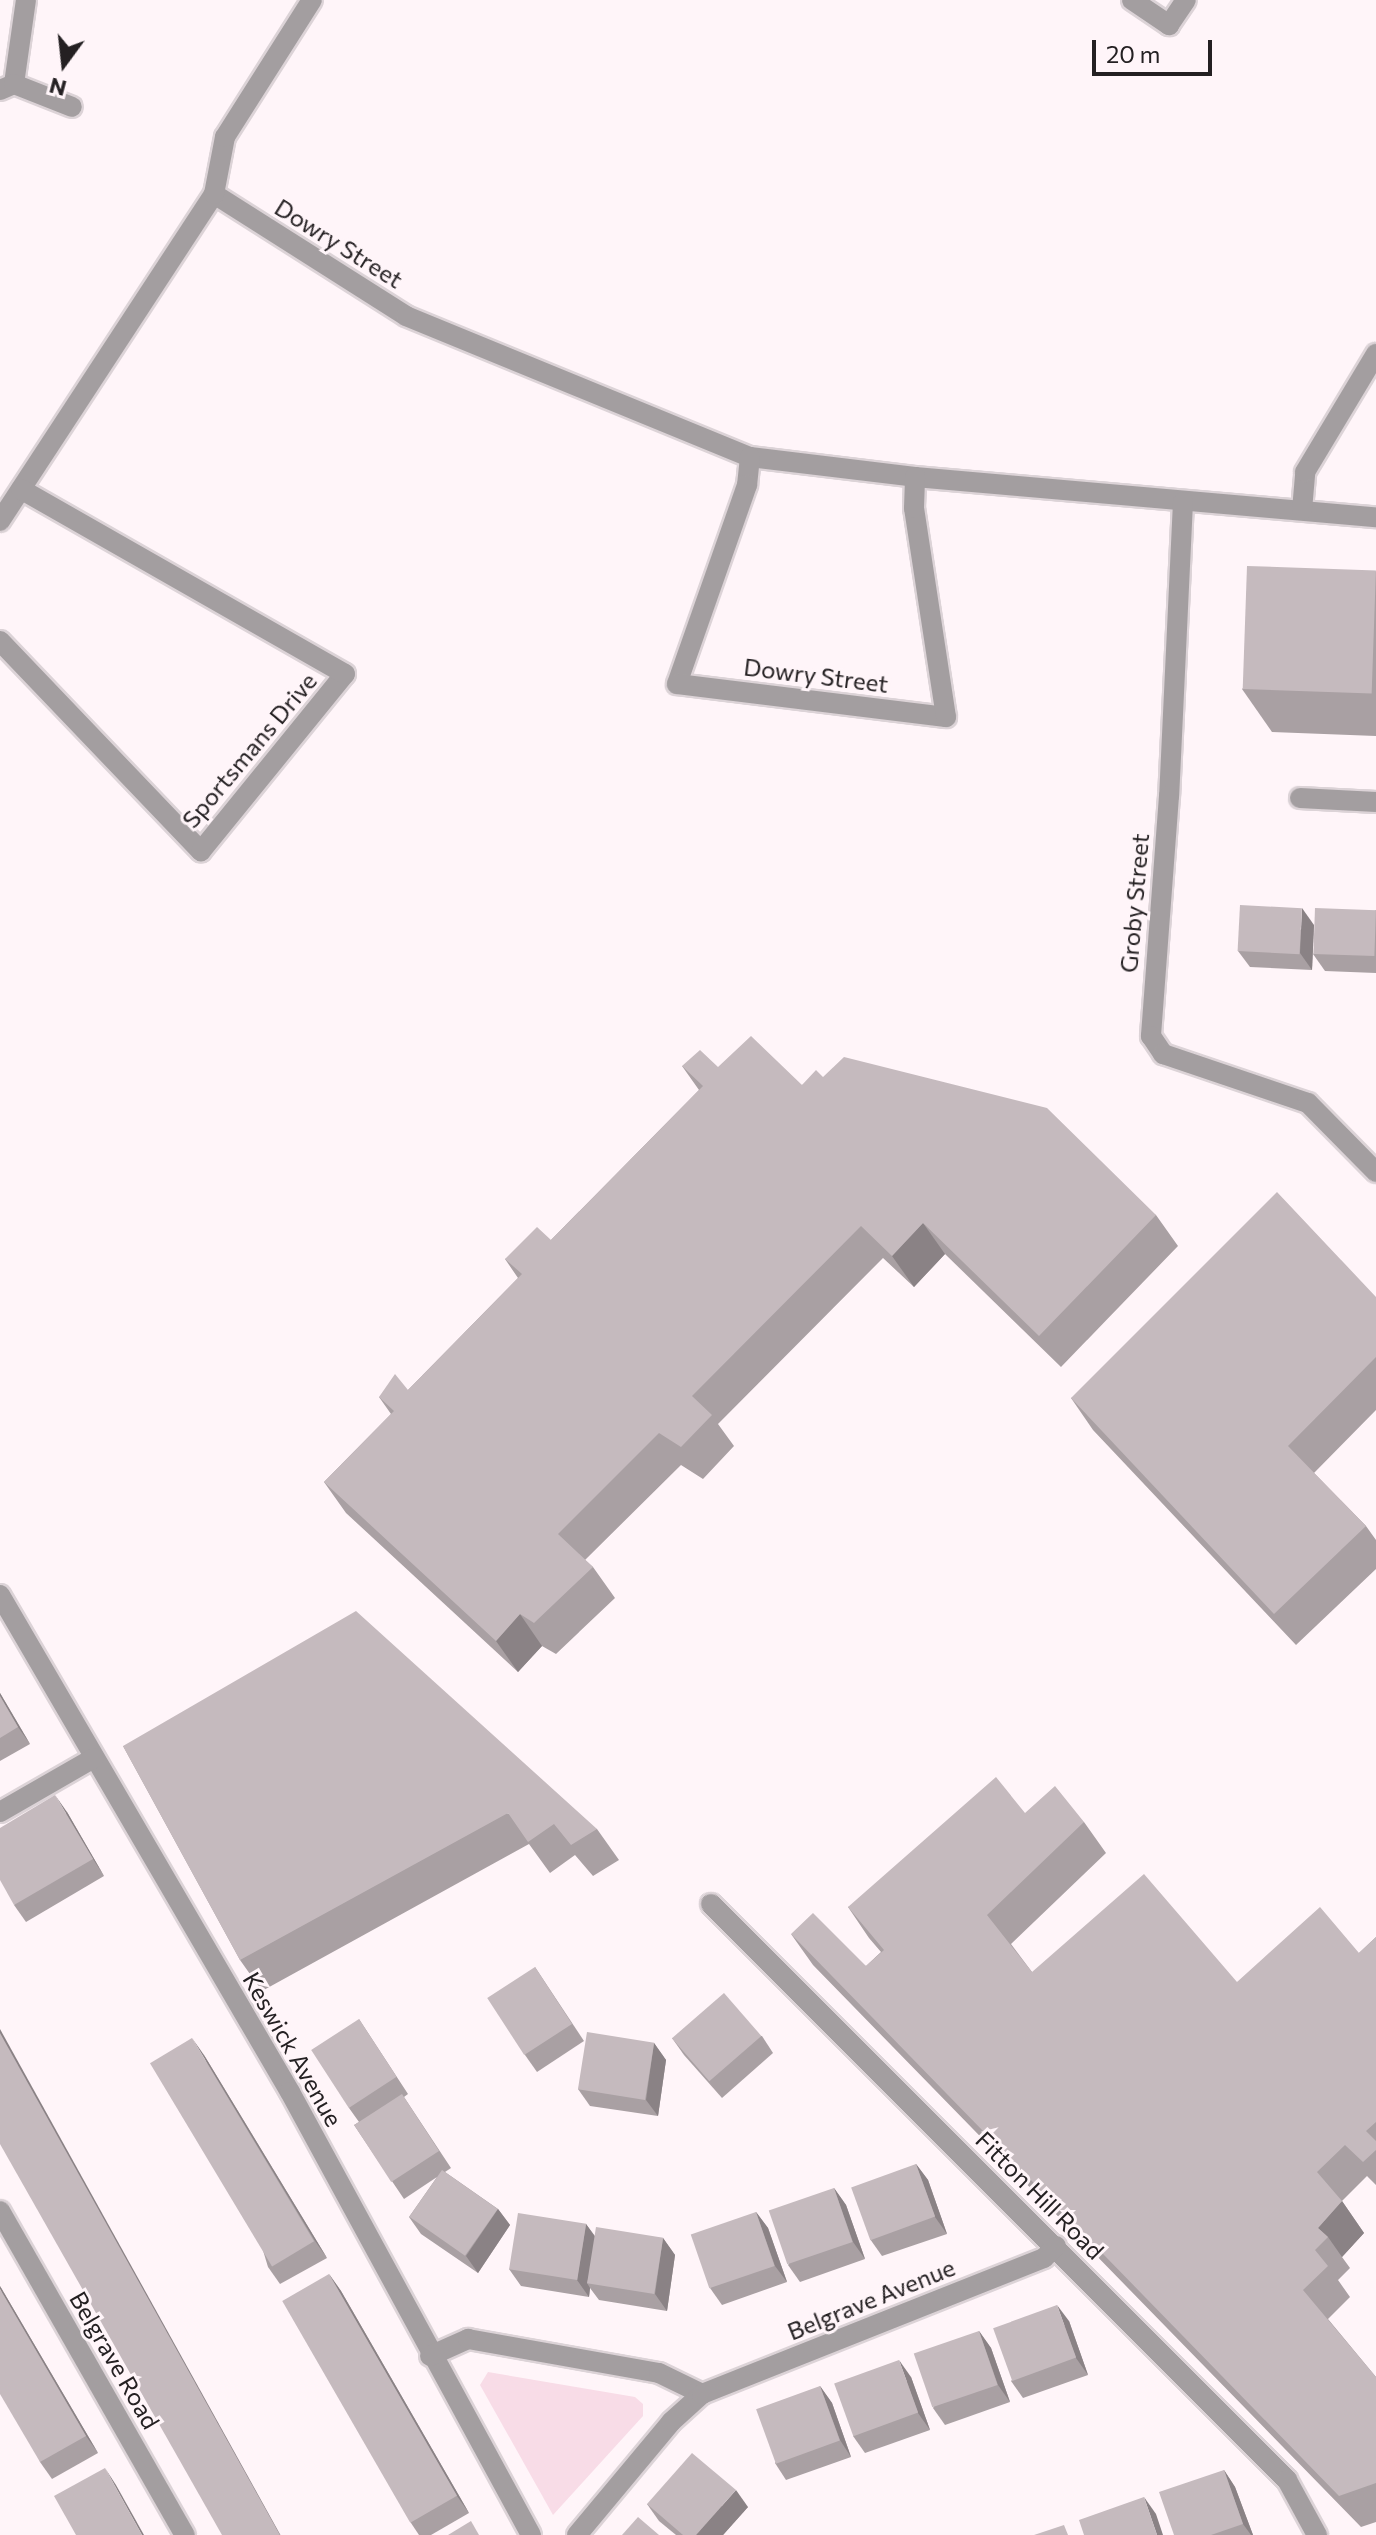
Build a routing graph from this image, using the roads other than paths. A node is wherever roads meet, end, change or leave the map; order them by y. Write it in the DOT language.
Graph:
graph roads {
  1 [pos="26,0"];
  2 [pos="312,0"];
  3 [pos="1132,0"];
  4 [pos="1186,0"];
  5 [pos="7,87"];
  6 [pos="72,107"];
  7 [pos="214,194"];
  8 [pos="1376,354"];
  9 [pos="750,457"];
  10 [pos="915,477"];
  11 [pos="21,489"];
  12 [pos="1183,502"];
  13 [pos="1302,510"];
  14 [pos="1376,517"];
  15 [pos="0,521"];
  16 [pos="0,641"];
  17 [pos="1300,798"];
  18 [pos="1376,802"];
  19 [pos="1376,1172"];
  20 [pos="0,1595"];
  21 [pos="94,1758"];
  22 [pos="0,1812"];
  23 [pos="711,1904"];
  24 [pos="0,2211"];
  25 [pos="1056,2246"];
  26 [pos="430,2356"];
  27 [pos="702,2394"];
  28 [pos="185,2535"];
  29 [pos="531,2535"];
  30 [pos="577,2535"];
  31 [pos="1317,2535"];
  1 -- 5 [label="street"];
  2 -- 7 [label="street"];
  3 -- 4 [label="street"];
  5 -- 6 [label="street"];
  7 -- 9 [label="street, Dowry Street"];
  7 -- 11 [label="street"];
  8 -- 13 [label="street"];
  9 -- 10 [label="street, Dowry Street"];
  9 -- 10 [label="street, Dowry Street"];
  10 -- 12 [label="street, Dowry Street"];
  11 -- 15 [label="street"];
  11 -- 16 [label="street, Sportsmans Drive"];
  12 -- 13 [label="street, Dowry Street"];
  12 -- 19 [label="street, Groby Street"];
  13 -- 14 [label="street, Dowry Street"];
  17 -- 18 [label="street"];
  20 -- 21 [label="street, Keswick Avenue"];
  21 -- 22 [label="street"];
  21 -- 26 [label="street, Keswick Avenue"];
  23 -- 25 [label="street, Fitton Hill Road"];
  24 -- 28 [label="street, Belgrave Road"];
  25 -- 27 [label="street, Belgrave Avenue"];
  25 -- 31 [label="street, Fitton Hill Road"];
  26 -- 27 [label="street"];
  26 -- 29 [label="street, Keswick Avenue"];
  27 -- 30 [label="street, Belgrave Avenue"];
}
